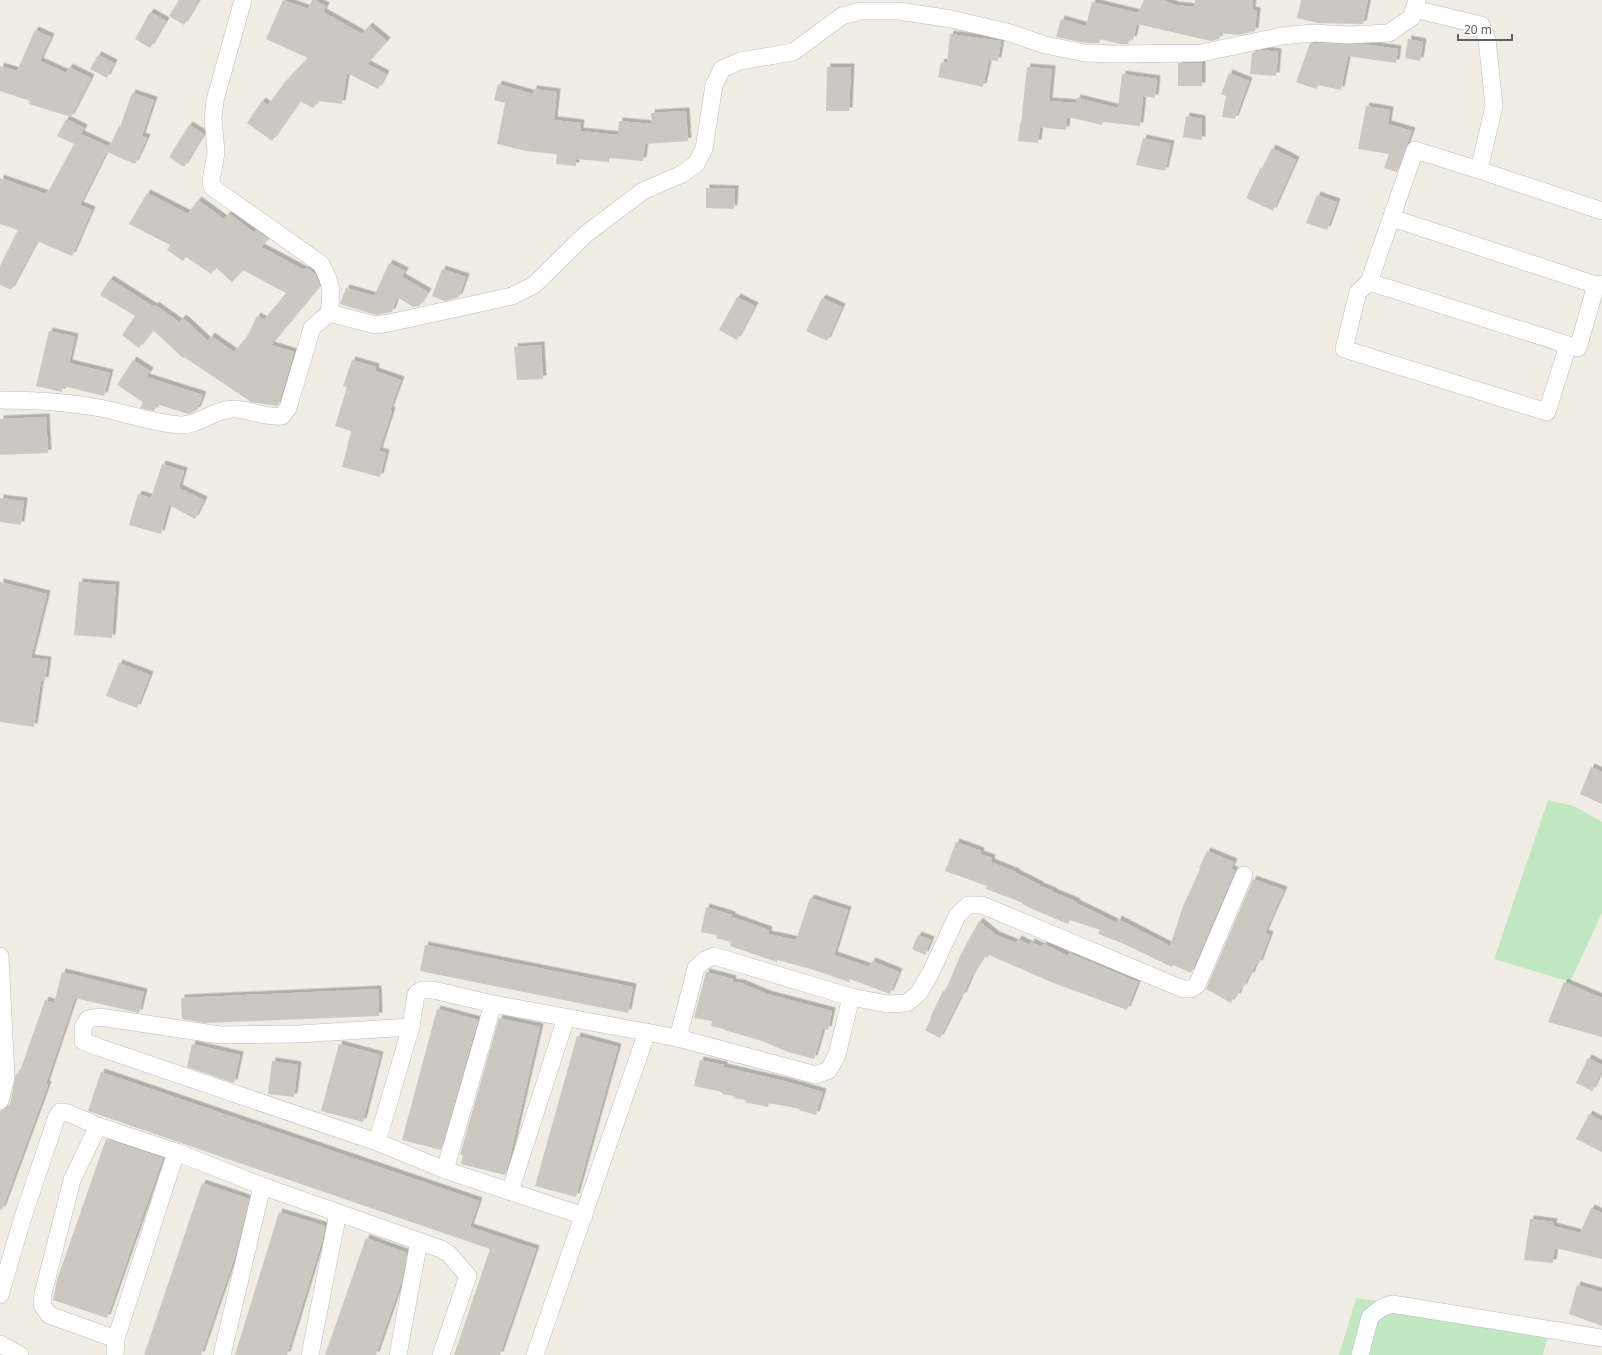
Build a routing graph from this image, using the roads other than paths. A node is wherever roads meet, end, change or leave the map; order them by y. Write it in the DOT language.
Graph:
graph roads {
  1 [pos="243,0"];
  2 [pos="1416,4"];
  3 [pos="1479,170"];
  4 [pos="1602,211"];
  5 [pos="1392,218"];
  6 [pos="1369,282"];
  7 [pos="1599,284"];
  8 [pos="328,313"];
  9 [pos="1568,345"];
  10 [pos="0,400"];
  11 [pos="1244,875"];
  12 [pos="0,956"];
  13 [pos="852,996"];
  14 [pos="494,1004"];
  15 [pos="566,1018"];
  16 [pos="411,1027"];
  17 [pos="647,1032"];
  18 [pos="678,1038"];
  19 [pos="0,1102"];
  20 [pos="98,1126"];
  21 [pos="377,1142"];
  22 [pos="176,1152"];
  23 [pos="445,1170"];
  24 [pos="262,1186"];
  25 [pos="510,1190"];
  26 [pos="338,1213"];
  27 [pos="584,1216"];
  28 [pos="419,1241"];
  29 [pos="0,1295"];
  30 [pos="1602,1338"];
  31 [pos="0,1344"];
  32 [pos="116,1347"];
  33 [pos="20,1355"];
  34 [pos="222,1355"];
  35 [pos="310,1355"];
  36 [pos="398,1355"];
  37 [pos="441,1355"];
  38 [pos="535,1355"];
  39 [pos="1360,1355"];
  1 -- 8 [label="street"];
  2 -- 3 [label="street"];
  2 -- 8 [label="street"];
  3 -- 4 [label="street"];
  3 -- 5 [label="street"];
  5 -- 6 [label="street"];
  5 -- 7 [label="street"];
  6 -- 9 [label="street"];
  6 -- 9 [label="street"];
  7 -- 9 [label="street"];
  8 -- 10 [label="street"];
  11 -- 13 [label="street"];
  12 -- 19 [label="street"];
  13 -- 18 [label="street"];
  13 -- 18 [label="street"];
  14 -- 15 [label="street"];
  14 -- 16 [label="street"];
  14 -- 23 [label="street"];
  15 -- 17 [label="street"];
  15 -- 25 [label="street"];
  16 -- 21 [label="street"];
  16 -- 21 [label="street"];
  17 -- 18 [label="street"];
  17 -- 27 [label="street"];
  20 -- 22 [label="street"];
  20 -- 29 [label="street"];
  20 -- 32 [label="street"];
  21 -- 23 [label="street"];
  22 -- 24 [label="street"];
  22 -- 32 [label="street"];
  23 -- 25 [label="street"];
  24 -- 26 [label="street"];
  24 -- 34 [label="street"];
  25 -- 27 [label="street"];
  26 -- 28 [label="street"];
  26 -- 35 [label="street"];
  27 -- 38 [label="street"];
  28 -- 36 [label="street"];
  28 -- 37 [label="street"];
  30 -- 39 [label="street"];
  31 -- 33 [label="street"];
}
